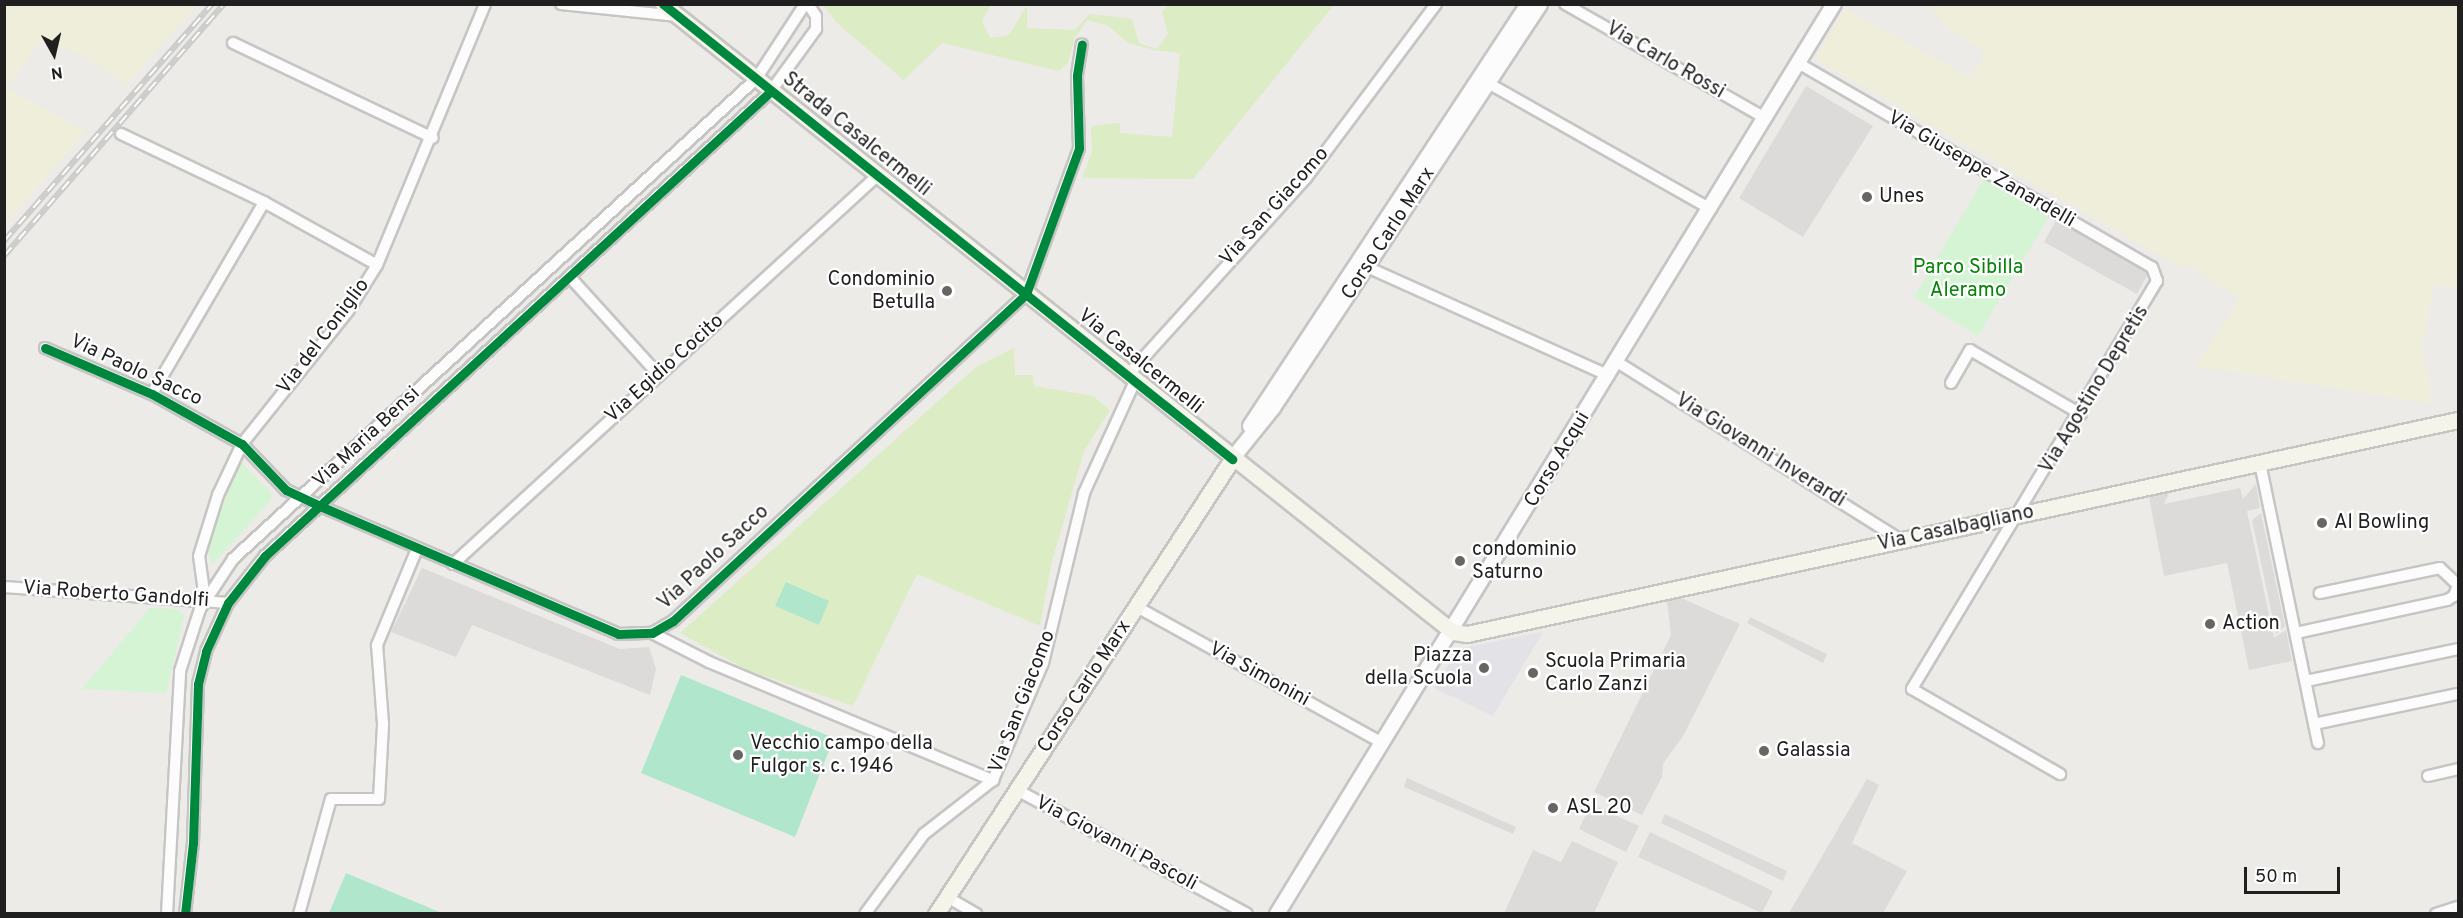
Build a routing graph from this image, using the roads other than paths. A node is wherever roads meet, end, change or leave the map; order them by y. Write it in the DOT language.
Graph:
graph roads {
  1 [pos="485,4"];
  2 [pos="561,4"];
  3 [pos="663,4"];
  4 [pos="807,4"];
  5 [pos="1436,4"];
  6 [pos="1528,4"];
  7 [pos="1540,4"];
  8 [pos="1565,4"];
  9 [pos="1834,4"];
  10 [pos="678,16"];
  11 [pos="233,43"];
  12 [pos="1082,44"];
  13 [pos="1798,63"];
  14 [pos="756,79"];
  15 [pos="1488,83"];
  16 [pos="771,91"];
  17 [pos="1765,118"];
  18 [pos="121,134"];
  19 [pos="433,138"];
  20 [pos="877,176"];
  21 [pos="264,202"];
  22 [pos="1711,209"];
  23 [pos="377,266"];
  24 [pos="1367,267"];
  25 [pos="570,277"];
  26 [pos="2157,281"];
  27 [pos="1026,294"];
  28 [pos="45,348"];
  29 [pos="1617,362"];
  30 [pos="659,375"];
  31 [pos="1609,376"];
  32 [pos="1131,378"];
  33 [pos="1951,383"];
  34 [pos="152,394"];
  35 [pos="2080,414"];
  36 [pos="2458,420"];
  37 [pos="242,444"];
  38 [pos="1232,459"];
  39 [pos="2260,463"];
  40 [pos="298,495"];
  41 [pos="320,507"];
  42 [pos="2019,516"];
  43 [pos="1902,541"];
  44 [pos="417,549"];
  45 [pos="453,564"];
  46 [pos="4,587"];
  47 [pos="2320,593"];
  48 [pos="205,600"];
  49 [pos="228,603"];
  50 [pos="1137,607"];
  51 [pos="1453,632"];
  52 [pos="652,633"];
  53 [pos="2296,633"];
  54 [pos="2458,649"];
  55 [pos="2306,681"];
  56 [pos="2458,694"];
  57 [pos="2314,724"];
  58 [pos="2318,743"];
  59 [pos="1382,744"];
  60 [pos="2458,770"];
  61 [pos="2060,774"];
  62 [pos="2428,776"];
  63 [pos="993,780"];
  64 [pos="1017,790"];
  65 [pos="947,897"];
  66 [pos="2458,907"];
  67 [pos="166,914"];
  68 [pos="185,914"];
  69 [pos="299,914"];
  70 [pos="865,914"];
  71 [pos="936,914"];
  72 [pos="977,914"];
  73 [pos="1247,914"];
  74 [pos="1277,914"];
  75 [pos="2436,914"];
  1 -- 19 [label="street, Via del Coniglio"];
  2 -- 10 [label="street"];
  3 -- 10 [label="main road, Strada Casalcermelli"];
  4 -- 14 [label="street, Via Maria Bensi"];
  4 -- 16 [label="street, Via Maria Bensi"];
  5 -- 32 [label="street, Via San Giacomo"];
  6 -- 38 [label="street, Corso Carlo Marx"];
  7 -- 15 [label="street, Corso Carlo Marx"];
  8 -- 17 [label="street, Via Carlo Rossi"];
  9 -- 13 [label="street, Corso Acqui"];
  10 -- 14 [label="main road, Strada Casalcermelli"];
  11 -- 19 [label="street"];
  12 -- 27 [label="street, Via Paolo Sacco"];
  13 -- 17 [label="street, Corso Acqui"];
  13 -- 26 [label="street, Via Giuseppe Zanardelli"];
  14 -- 16 [label="main road, Strada Casalcermelli"];
  14 -- 40 [label="street, Via Maria Bensi"];
  15 -- 22 [label="street"];
  15 -- 24 [label="street, Corso Carlo Marx"];
  16 -- 20 [label="main road, Strada Casalcermelli"];
  16 -- 25 [label="street, Via Maria Bensi"];
  17 -- 22 [label="street, Corso Acqui"];
  18 -- 21 [label="street"];
  19 -- 23 [label="street, Via del Coniglio"];
  20 -- 27 [label="main road, Strada Casalcermelli"];
  20 -- 30 [label="street, Via Egidio Cocito"];
  21 -- 23 [label="street"];
  21 -- 34 [label="street"];
  22 -- 29 [label="street, Corso Acqui"];
  23 -- 37 [label="street, Via del Coniglio"];
  24 -- 31 [label="street"];
  24 -- 38 [label="street, Corso Carlo Marx"];
  25 -- 30 [label="street"];
  25 -- 41 [label="street, Via Maria Bensi"];
  26 -- 35 [label="street, Via Agostino Depretis"];
  27 -- 32 [label="main road, Via Casalcermelli"];
  27 -- 52 [label="street, Via Paolo Sacco"];
  28 -- 34 [label="street, Via Paolo Sacco"];
  29 -- 31 [label="street, Corso Acqui"];
  29 -- 43 [label="street, Via Giovanni Inverardi"];
  30 -- 45 [label="street, Via Egidio Cocito"];
  31 -- 51 [label="street, Corso Acqui"];
  32 -- 38 [label="main road, Via Casalcermelli"];
  32 -- 63 [label="street, Via San Giacomo"];
  33 -- 35 [label="street"];
  34 -- 37 [label="street, Via Paolo Sacco"];
  35 -- 42 [label="street, Via Agostino Depretis"];
  36 -- 39 [label="main road, Via Casalbagliano"];
  37 -- 40 [label="street, Via Paolo Sacco"];
  37 -- 48 [label="street, Via del Coniglio"];
  38 -- 50 [label="main road, Corso Carlo Marx"];
  38 -- 51 [label="main road, Via Casalcermelli"];
  39 -- 42 [label="main road, Via Casalbagliano"];
  39 -- 53 [label="street"];
  40 -- 41 [label="street, Via Paolo Sacco"];
  40 -- 48 [label="street, Via Maria Bensi"];
  41 -- 44 [label="street, Via Paolo Sacco"];
  41 -- 49 [label="street, Via Maria Bensi"];
  42 -- 43 [label="main road, Via Casalbagliano"];
  42 -- 61 [label="street, Via Agostino Depretis"];
  43 -- 51 [label="main road, Via Casalbagliano"];
  44 -- 45 [label="street, Via Paolo Sacco"];
  44 -- 69 [label="street"];
  45 -- 52 [label="street, Via Paolo Sacco"];
  46 -- 48 [label="street, Via Roberto Gandolfi"];
  47 -- 53 [label="street"];
  48 -- 49 [label="street, Via Roberto Gandolfi"];
  48 -- 67 [label="street, Via Maria Bensi"];
  49 -- 68 [label="street, Via Maria Bensi"];
  50 -- 59 [label="street, Via Simonini"];
  50 -- 64 [label="main road, Corso Carlo Marx"];
  51 -- 59 [label="street, Corso Acqui"];
  52 -- 63 [label="street"];
  53 -- 55 [label="street"];
  54 -- 55 [label="street"];
  55 -- 57 [label="street"];
  56 -- 57 [label="street"];
  57 -- 58 [label="street"];
  59 -- 74 [label="street, Corso Acqui"];
  60 -- 62 [label="street"];
  63 -- 70 [label="street, Via San Giacomo"];
  64 -- 65 [label="main road, Corso Carlo Marx"];
  64 -- 73 [label="street, Via Giovanni Pascoli"];
  65 -- 71 [label="main road, Corso Carlo Marx"];
  65 -- 72 [label="street"];
  66 -- 75 [label="street"];
}
